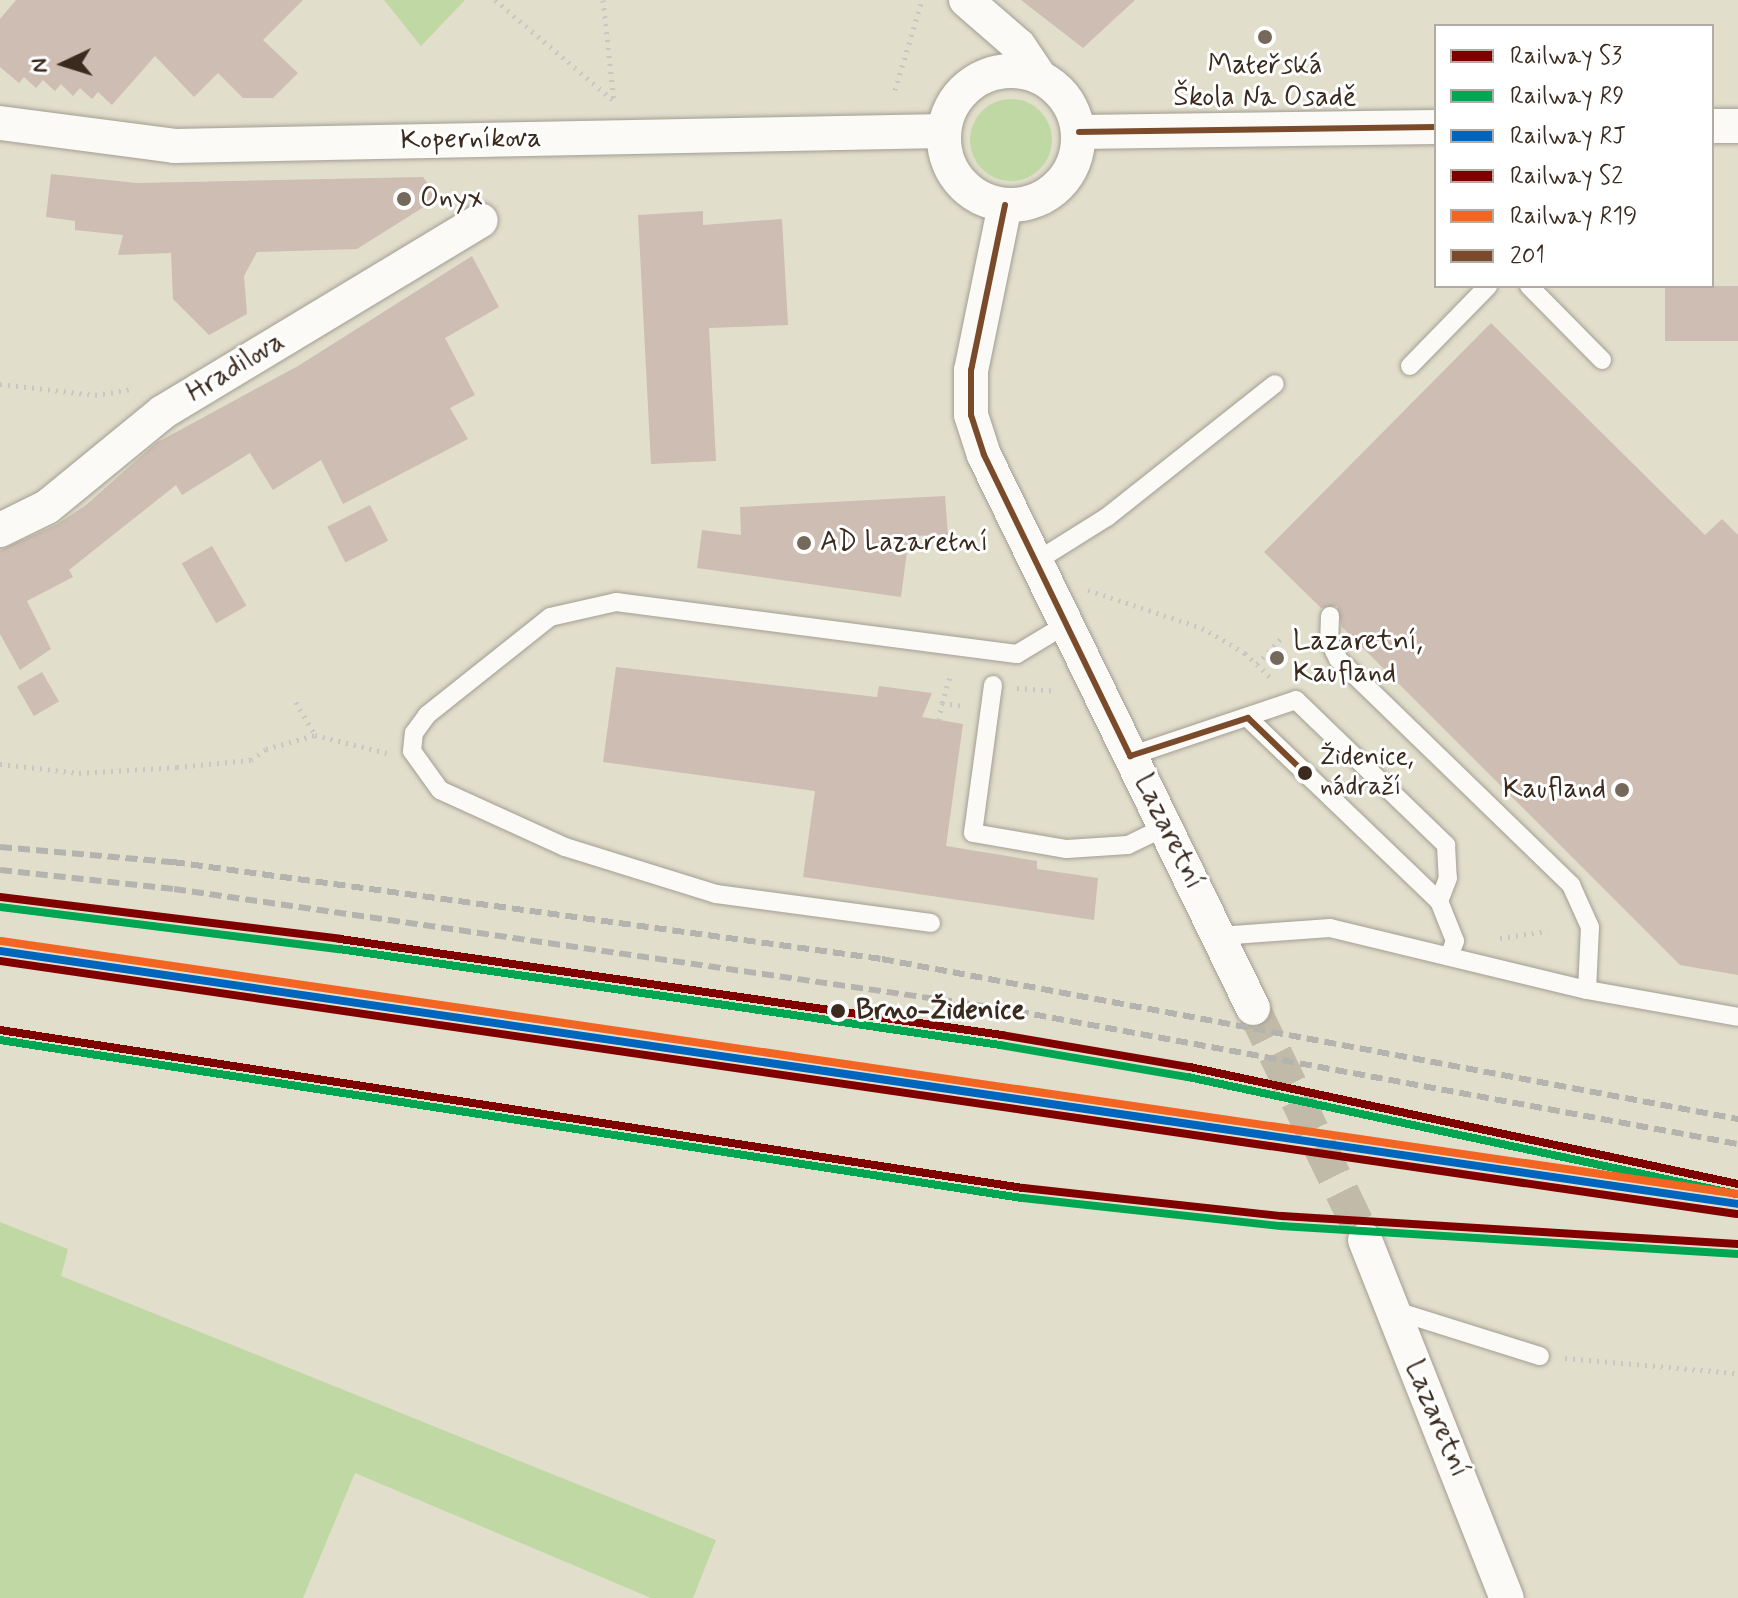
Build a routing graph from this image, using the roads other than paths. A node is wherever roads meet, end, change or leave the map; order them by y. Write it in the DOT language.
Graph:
graph roads {
  1 [pos="974,8"];
  2 [pos="1040,77"];
  3 [pos="974,80"];
  4 [pos="0,123"];
  5 [pos="1714,126"];
  6 [pos="1738,126"];
  7 [pos="1434,127"];
  8 [pos="944,131"];
  9 [pos="1079,132"];
  10 [pos="1005,205"];
  11 [pos="481,220"];
  12 [pos="1486,288"];
  13 [pos="1531,288"];
  14 [pos="1602,360"];
  15 [pos="1410,366"];
  16 [pos="1275,384"];
  17 [pos="0,530"];
  18 [pos="1035,562"];
  19 [pos="1330,616"];
  20 [pos="1065,625"];
  21 [pos="993,685"];
  22 [pos="1248,718"];
  23 [pos="1130,756"];
  24 [pos="1165,827"];
  25 [pos="1439,901"];
  26 [pos="931,923"];
  27 [pos="1219,936"];
  28 [pos="1450,954"];
  29 [pos="1587,990"];
  30 [pos="1253,1008"];
  31 [pos="1738,1017"];
  32 [pos="1365,1240"];
  33 [pos="1390,1309"];
  34 [pos="1540,1356"];
  35 [pos="1507,1598"];
  1 -- 2 [label="street"];
  1 -- 3 [label="street"];
  2 -- 3 [label="street"];
  2 -- 9 [label="street"];
  3 -- 8 [label="street"];
  4 -- 8 [label="street, Koperníkova"];
  5 -- 6 [label="street"];
  7 -- 9 [label="street"];
  8 -- 10 [label="street"];
  9 -- 10 [label="street"];
  10 -- 18 [label="street, Lazaretní"];
  11 -- 17 [label="street, Hradilova"];
  12 -- 15 [label="lane"];
  13 -- 14 [label="lane"];
  16 -- 18 [label="lane"];
  18 -- 20 [label="street, Lazaretní"];
  19 -- 29 [label="lane"];
  20 -- 23 [label="street, Lazaretní"];
  20 -- 26 [label="lane"];
  21 -- 24 [label="lane"];
  22 -- 23 [label="lane"];
  22 -- 25 [label="lane"];
  22 -- 25 [label="lane"];
  23 -- 24 [label="street, Lazaretní"];
  24 -- 27 [label="street, Lazaretní"];
  25 -- 28 [label="lane"];
  27 -- 28 [label="lane"];
  27 -- 30 [label="street, Lazaretní"];
  28 -- 29 [label="lane"];
  29 -- 31 [label="lane"];
  32 -- 33 [label="street, Lazaretní"];
  33 -- 34 [label="lane"];
  33 -- 35 [label="street, Lazaretní"];
}
